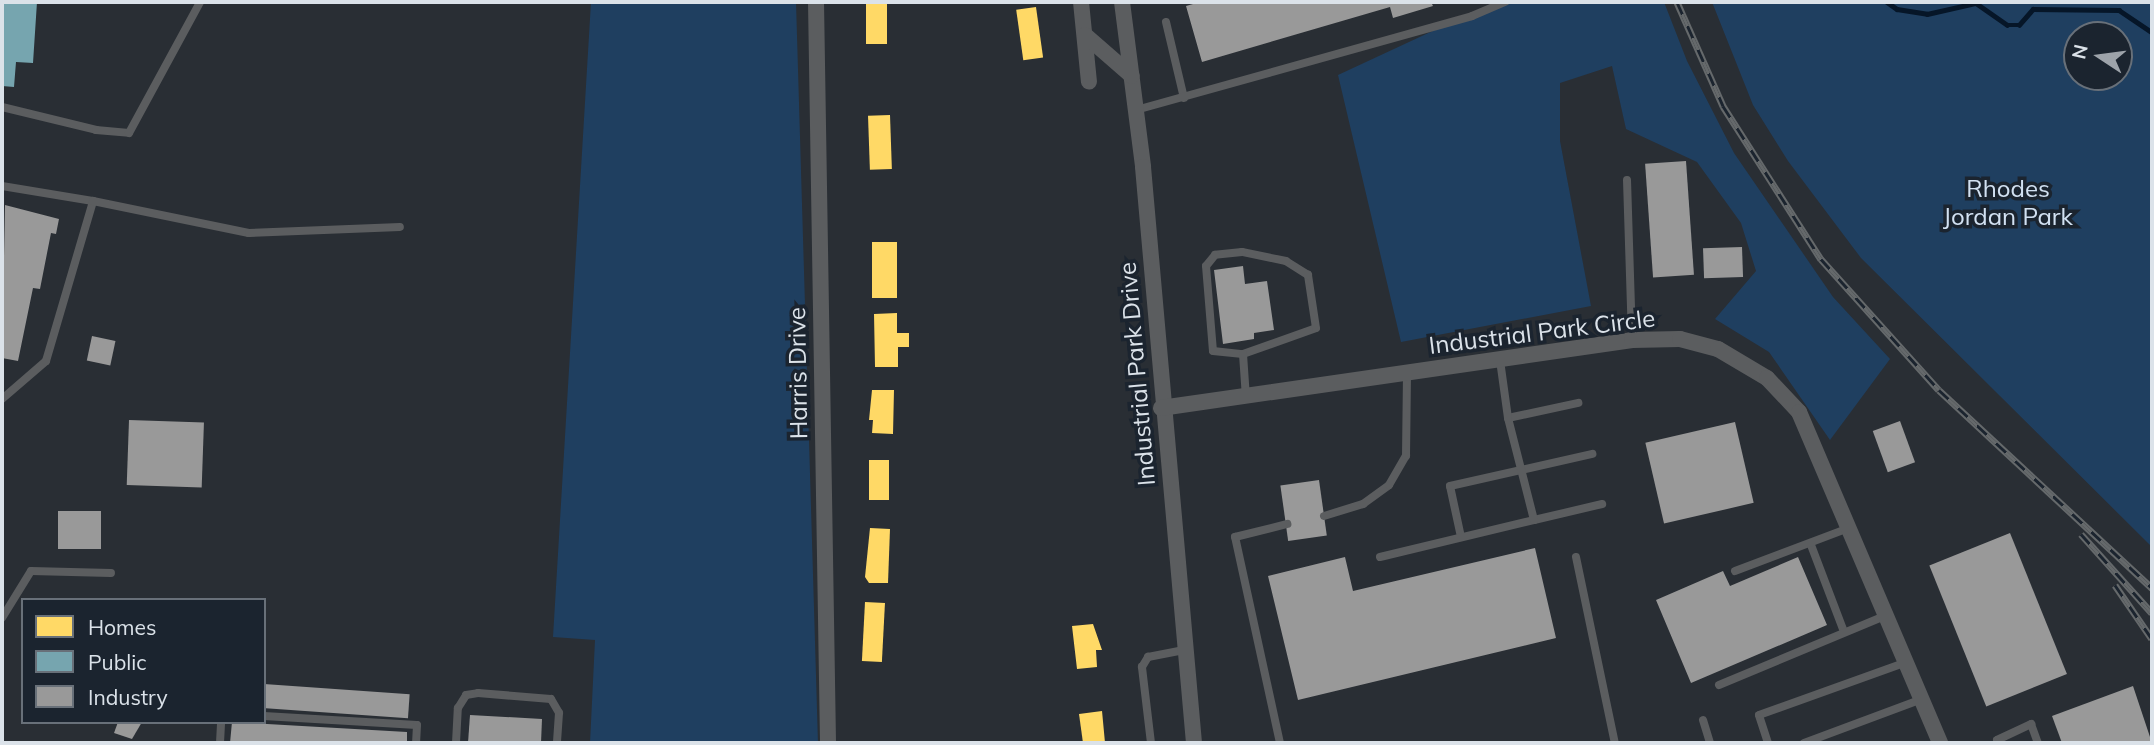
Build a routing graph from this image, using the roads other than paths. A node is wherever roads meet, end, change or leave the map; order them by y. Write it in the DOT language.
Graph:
graph roads {
  1 [pos="200,2"];
  2 [pos="816,2"];
  3 [pos="1081,2"];
  4 [pos="1122,2"];
  5 [pos="1505,2"];
  6 [pos="1166,22"];
  7 [pos="1085,35"];
  8 [pos="1132,76"];
  9 [pos="1089,82"];
  10 [pos="1184,97"];
  11 [pos="2,107"];
  12 [pos="1136,110"];
  13 [pos="1627,180"];
  14 [pos="2,186"];
  15 [pos="93,201"];
  16 [pos="400,227"];
  17 [pos="1632,340"];
  18 [pos="1242,354"];
  19 [pos="1500,360"];
  20 [pos="1407,372"];
  21 [pos="1246,398"];
  22 [pos="2,399"];
  23 [pos="1578,403"];
  24 [pos="1161,408"];
  25 [pos="1508,418"];
  26 [pos="1592,454"];
  27 [pos="1522,470"];
  28 [pos="1602,504"];
  29 [pos="1324,516"];
  30 [pos="1534,520"];
  31 [pos="1287,524"];
  32 [pos="1851,527"];
  33 [pos="1461,537"];
  34 [pos="1811,545"];
  35 [pos="1380,557"];
  36 [pos="1576,557"];
  37 [pos="1735,572"];
  38 [pos="111,573"];
  39 [pos="1887,615"];
  40 [pos="2,618"];
  41 [pos="1844,632"];
  42 [pos="1185,650"];
  43 [pos="1907,662"];
  44 [pos="1719,685"];
  45 [pos="1922,699"];
  46 [pos="266,716"];
  47 [pos="1703,720"];
  48 [pos="221,724"];
  49 [pos="220,743"];
  50 [pos="416,743"];
  51 [pos="456,743"];
  52 [pos="557,743"];
  53 [pos="828,743"];
  54 [pos="1152,743"];
  55 [pos="1194,743"];
  56 [pos="1280,743"];
  57 [pos="1615,743"];
  58 [pos="1710,743"];
  59 [pos="1768,743"];
  60 [pos="1804,743"];
  61 [pos="1940,743"];
  62 [pos="1998,743"];
  63 [pos="2038,743"];
  1 -- 11 [label="lane"];
  2 -- 53 [label="street, Harris Drive"];
  3 -- 7 [label="street"];
  4 -- 8 [label="street, Industrial Park Drive"];
  5 -- 10 [label="lane"];
  6 -- 10 [label="lane"];
  7 -- 8 [label="street"];
  7 -- 9 [label="street"];
  8 -- 12 [label="street, Industrial Park Drive"];
  10 -- 12 [label="lane"];
  12 -- 24 [label="street, Industrial Park Drive"];
  13 -- 17 [label="lane"];
  14 -- 15 [label="lane"];
  15 -- 16 [label="lane"];
  15 -- 22 [label="lane"];
  17 -- 19 [label="street, Industrial Park Circle"];
  17 -- 32 [label="street, Industrial Park Circle"];
  18 -- 18 [label="lane"];
  18 -- 21 [label="lane"];
  19 -- 20 [label="street, Industrial Park Circle"];
  19 -- 25 [label="lane"];
  20 -- 21 [label="street, Industrial Park Circle"];
  20 -- 29 [label="lane"];
  21 -- 24 [label="street, Industrial Park Circle"];
  23 -- 25 [label="lane"];
  24 -- 42 [label="street, Industrial Park Drive"];
  25 -- 27 [label="lane"];
  26 -- 27 [label="lane"];
  27 -- 30 [label="lane"];
  27 -- 33 [label="lane"];
  28 -- 30 [label="lane"];
  30 -- 33 [label="lane"];
  31 -- 56 [label="lane"];
  32 -- 34 [label="lane"];
  32 -- 39 [label="street, Industrial Park Circle"];
  33 -- 35 [label="lane"];
  34 -- 37 [label="lane"];
  34 -- 41 [label="lane"];
  36 -- 57 [label="lane"];
  38 -- 40 [label="lane"];
  39 -- 41 [label="lane"];
  39 -- 43 [label="street, Industrial Park Circle"];
  41 -- 44 [label="lane"];
  42 -- 54 [label="lane"];
  42 -- 55 [label="street, Industrial Park Drive"];
  43 -- 45 [label="street, Industrial Park Circle"];
  43 -- 59 [label="lane"];
  45 -- 60 [label="lane"];
  45 -- 61 [label="street, Industrial Park Circle"];
  46 -- 50 [label="lane"];
  47 -- 58 [label="lane"];
  48 -- 49 [label="lane"];
  51 -- 52 [label="lane"];
  62 -- 63 [label="lane"];
}
